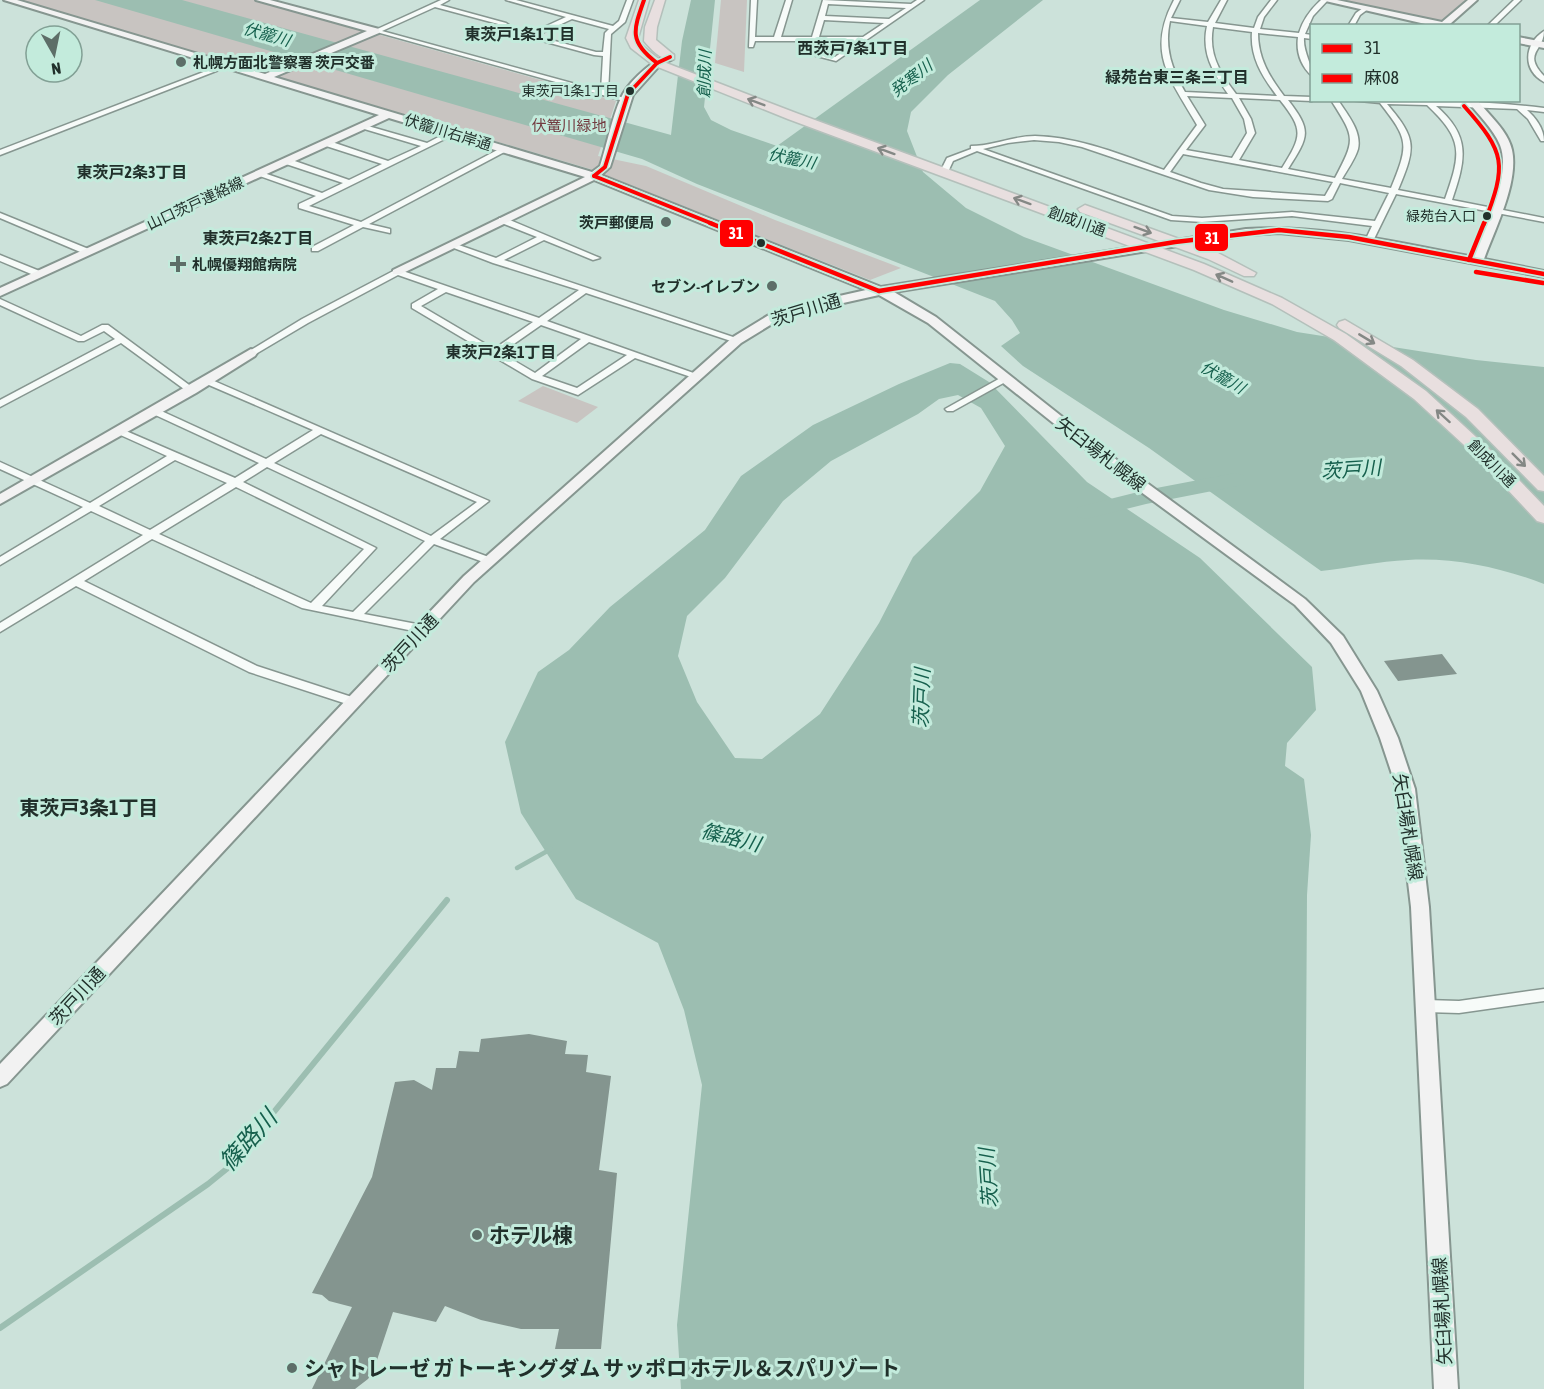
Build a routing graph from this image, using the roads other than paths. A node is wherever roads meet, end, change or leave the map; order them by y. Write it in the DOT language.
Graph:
graph roads {
  1 [pos="8,0"];
  2 [pos="260,0"];
  3 [pos="446,0"];
  4 [pos="509,0"];
  5 [pos="644,0"];
  6 [pos="660,0"];
  7 [pos="754,0"];
  8 [pos="789,0"];
  9 [pos="921,0"];
  10 [pos="1177,0"];
  11 [pos="1224,0"];
  12 [pos="1274,0"];
  13 [pos="1325,0"];
  14 [pos="1473,0"];
  15 [pos="1518,0"];
  16 [pos="826,1"];
  17 [pos="627,2"];
  18 [pos="433,6"];
  19 [pos="912,6"];
  20 [pos="1365,9"];
  21 [pos="571,16"];
  22 [pos="821,18"];
  23 [pos="1167,19"];
  24 [pos="890,21"];
  25 [pos="1211,24"];
  26 [pos="1352,24"];
  27 [pos="1440,24"];
  28 [pos="1446,24"];
  29 [pos="1492,24"];
  30 [pos="614,28"];
  31 [pos="1255,29"];
  32 [pos="376,31"];
  33 [pos="1544,33"];
  34 [pos="1301,35"];
  35 [pos="530,36"];
  36 [pos="1310,37"];
  37 [pos="777,39"];
  38 [pos="814,39"];
  39 [pos="865,39"];
  40 [pos="1520,39"];
  41 [pos="1540,44"];
  42 [pos="606,54"];
  43 [pos="674,62"];
  44 [pos="657,63"];
  45 [pos="227,65"];
  46 [pos="1534,70"];
  47 [pos="1310,72"];
  48 [pos="1544,72"];
  49 [pos="266,77"];
  50 [pos="1544,80"];
  51 [pos="722,82"];
  52 [pos="604,94"];
  53 [pos="1184,94"];
  54 [pos="1233,96"];
  55 [pos="778,97"];
  56 [pos="1283,98"];
  57 [pos="1310,99"];
  58 [pos="1335,102"];
  59 [pos="1383,102"];
  60 [pos="1428,102"];
  61 [pos="1515,102"];
  62 [pos="1473,103"];
  63 [pos="624,104"];
  64 [pos="1519,107"];
  65 [pos="810,108"];
  66 [pos="1544,110"];
  67 [pos="389,114"];
  68 [pos="832,116"];
  69 [pos="364,126"];
  70 [pos="453,133"];
  71 [pos="1544,139"];
  72 [pos="326,143"];
  73 [pos="427,146"];
  74 [pos="974,148"];
  75 [pos="506,149"];
  76 [pos="1182,151"];
  77 [pos="930,152"];
  78 [pos="0,153"];
  79 [pos="286,161"];
  80 [pos="1234,161"];
  81 [pos="389,164"];
  82 [pos="945,168"];
  83 [pos="1284,170"];
  84 [pos="1165,173"];
  85 [pos="258,174"];
  86 [pos="594,176"];
  87 [pos="1338,180"];
  88 [pos="350,183"];
  89 [pos="1393,190"];
  90 [pos="322,196"];
  91 [pos="1448,201"];
  92 [pos="1496,210"];
  93 [pos="0,215"];
  94 [pos="502,220"];
  95 [pos="1544,220"];
  96 [pos="363,223"];
  97 [pos="1377,224"];
  98 [pos="387,231"];
  99 [pos="543,237"];
  100 [pos="1369,241"];
  101 [pos="1176,242"];
  102 [pos="450,246"];
  103 [pos="1146,247"];
  104 [pos="315,249"];
  105 [pos="88,252"];
  106 [pos="0,258"];
  107 [pos="596,258"];
  108 [pos="496,261"];
  109 [pos="1477,263"];
  110 [pos="397,272"];
  111 [pos="39,274"];
  112 [pos="1544,274"];
  113 [pos="445,289"];
  114 [pos="585,290"];
  115 [pos="879,291"];
  116 [pos="0,292"];
  117 [pos="0,302"];
  118 [pos="540,322"];
  119 [pos="588,338"];
  120 [pos="121,339"];
  121 [pos="737,340"];
  122 [pos="251,353"];
  123 [pos="495,353"];
  124 [pos="634,354"];
  125 [pos="697,376"];
  126 [pos="535,377"];
  127 [pos="205,380"];
  128 [pos="1000,382"];
  129 [pos="191,390"];
  130 [pos="0,404"];
  131 [pos="950,409"];
  132 [pos="154,411"];
  133 [pos="320,430"];
  134 [pos="119,431"];
  135 [pos="176,455"];
  136 [pos="267,462"];
  137 [pos="0,465"];
  138 [pos="34,480"];
  139 [pos="234,482"];
  140 [pos="1544,486"];
  141 [pos="0,500"];
  142 [pos="92,507"];
  143 [pos="1544,517"];
  144 [pos="150,534"];
  145 [pos="432,540"];
  146 [pos="490,561"];
  147 [pos="0,562"];
  148 [pos="75,581"];
  149 [pos="313,608"];
  150 [pos="355,616"];
  151 [pos="0,627"];
  152 [pos="423,629"];
  153 [pos="354,702"];
  154 [pos="1544,995"];
  155 [pos="1425,1006"];
  156 [pos="0,1078"];
  157 [pos="1446,1389"];
  1 -- 45 [label="main road, 伏籠川右岸通"];
  2 -- 32 [label="main road"];
  3 -- 18 [label="street"];
  4 -- 21 [label="street"];
  5 -- 44 [label="highway, 創成川通"];
  6 -- 43 [label="highway, 創成川通"];
  7 -- 37 [label="street"];
  8 -- 37 [label="street"];
  9 -- 19 [label="street"];
  10 -- 23 [label="street"];
  11 -- 25 [label="street"];
  12 -- 31 [label="street"];
  13 -- 20 [label="main road"];
  13 -- 34 [label="street"];
  14 -- 28 [label="main road"];
  15 -- 29 [label="street"];
  16 -- 19 [label="street"];
  16 -- 22 [label="street"];
  17 -- 30 [label="street"];
  18 -- 32 [label="street"];
  18 -- 35 [label="street"];
  19 -- 24 [label="street"];
  20 -- 26 [label="street"];
  20 -- 27 [label="main road"];
  21 -- 30 [label="street"];
  21 -- 35 [label="street"];
  22 -- 24 [label="street"];
  22 -- 38 [label="street"];
  23 -- 25 [label="street"];
  23 -- 53 [label="street"];
  24 -- 39 [label="street"];
  25 -- 31 [label="street"];
  25 -- 54 [label="street"];
  30 -- 42 [label="street"];
  31 -- 34 [label="street"];
  31 -- 56 [label="street"];
  32 -- 49 [label="main road"];
  32 -- 52 [label="street"];
  33 -- 41 [label="street"];
  34 -- 36 [label="street"];
  34 -- 47 [label="street"];
  35 -- 42 [label="street"];
  37 -- 38 [label="street"];
  38 -- 39 [label="street"];
  38 -- 39 [label="street"];
  40 -- 41 [label="main road"];
  41 -- 46 [label="street"];
  42 -- 52 [label="street"];
  43 -- 44 [label="highway, 創成川通"];
  43 -- 51 [label="highway, 創成川通"];
  44 -- 63 [label="main road"];
  45 -- 49 [label="main road, 伏籠川右岸通"];
  45 -- 78 [label="street"];
  46 -- 48 [label="street"];
  46 -- 50 [label="street"];
  49 -- 67 [label="main road, 伏籠川右岸通"];
  51 -- 55 [label="highway, 創成川通"];
  82 -- 51 [label="highway, 創成川通, one-way"];
  52 -- 63 [label="street"];
  53 -- 54 [label="street"];
  53 -- 76 [label="street"];
  54 -- 56 [label="street"];
  54 -- 80 [label="street"];
  56 -- 57 [label="street"];
  56 -- 83 [label="street"];
  58 -- 87 [label="street"];
  59 -- 89 [label="street"];
  60 -- 62 [label="street"];
  60 -- 91 [label="street"];
  61 -- 64 [label="street"];
  62 -- 64 [label="street"];
  62 -- 92 [label="main road"];
  63 -- 86 [label="main road"];
  64 -- 66 [label="street"];
  64 -- 71 [label="street"];
  65 -- 68 [label="highway"];
  67 -- 69 [label="main road, 山口茨戸連絡線"];
  67 -- 70 [label="main road, 伏籠川右岸通"];
  69 -- 72 [label="main road, 山口茨戸連絡線"];
  69 -- 73 [label="street"];
  70 -- 73 [label="street"];
  70 -- 75 [label="main road, 伏籠川右岸通"];
  72 -- 79 [label="main road, 山口茨戸連絡線"];
  72 -- 81 [label="street"];
  73 -- 81 [label="street"];
  74 -- 82 [label="street"];
  74 -- 84 [label="street"];
  74 -- 97 [label="street"];
  75 -- 86 [label="main road, 伏籠川右岸通"];
  75 -- 96 [label="street"];
  76 -- 80 [label="street"];
  76 -- 84 [label="street"];
  77 -- 82 [label="highway, 創成川通"];
  79 -- 85 [label="main road, 山口茨戸連絡線"];
  79 -- 88 [label="street"];
  80 -- 83 [label="street"];
  81 -- 88 [label="street"];
  82 -- 101 [label="highway, 創成川通, one-way"];
  103 -- 82 [label="highway, 創成川通, one-way"];
  83 -- 87 [label="street"];
  84 -- 87 [label="street"];
  85 -- 90 [label="street"];
  85 -- 105 [label="main road, 山口茨戸連絡線"];
  86 -- 94 [label="main road"];
  86 -- 115 [label="main road, 伏籠川右岸通"];
  87 -- 89 [label="street"];
  88 -- 90 [label="street"];
  89 -- 91 [label="street"];
  89 -- 97 [label="street"];
  90 -- 96 [label="street"];
  91 -- 92 [label="street"];
  92 -- 95 [label="street"];
  92 -- 109 [label="main road"];
  93 -- 105 [label="street"];
  94 -- 99 [label="street"];
  94 -- 102 [label="main road"];
  96 -- 98 [label="street"];
  96 -- 104 [label="street"];
  97 -- 100 [label="street"];
  99 -- 107 [label="street"];
  99 -- 108 [label="street"];
  100 -- 101 [label="main road, 茨戸川通"];
  100 -- 109 [label="main road, 茨戸川通"];
  101 -- 103 [label="main road, 茨戸川通"];
  101 -- 140 [label="highway, 創成川通, one-way"];
  102 -- 108 [label="street"];
  102 -- 110 [label="main road"];
  103 -- 115 [label="main road, 茨戸川通"];
  143 -- 103 [label="highway, 創成川通, one-way"];
  105 -- 111 [label="main road, 山口茨戸連絡線"];
  106 -- 111 [label="street"];
  108 -- 114 [label="street"];
  109 -- 112 [label="main road, 茨戸川通"];
  110 -- 113 [label="street"];
  110 -- 122 [label="street"];
  111 -- 116 [label="main road, 山口茨戸連絡線"];
  113 -- 118 [label="street"];
  113 -- 123 [label="street"];
  114 -- 118 [label="street"];
  114 -- 121 [label="street"];
  115 -- 121 [label="main road, 茨戸川通"];
  115 -- 128 [label="main road, 矢臼場札幌線"];
  117 -- 120 [label="street"];
  118 -- 119 [label="street"];
  118 -- 123 [label="street"];
  119 -- 124 [label="street"];
  119 -- 126 [label="street"];
  120 -- 129 [label="street"];
  120 -- 130 [label="street"];
  121 -- 125 [label="main road, 茨戸川通"];
  122 -- 127 [label="main road"];
  123 -- 126 [label="street"];
  124 -- 125 [label="street"];
  124 -- 126 [label="street"];
  125 -- 146 [label="main road, 茨戸川通"];
  127 -- 129 [label="main road"];
  127 -- 133 [label="street"];
  128 -- 131 [label="street"];
  128 -- 155 [label="main road, 矢臼場札幌線"];
  129 -- 132 [label="main road"];
  132 -- 134 [label="main road"];
  132 -- 136 [label="street"];
  133 -- 136 [label="street"];
  133 -- 145 [label="street"];
  134 -- 135 [label="street"];
  134 -- 138 [label="main road"];
  135 -- 139 [label="street"];
  135 -- 142 [label="street"];
  136 -- 139 [label="street"];
  136 -- 145 [label="street"];
  137 -- 138 [label="street"];
  138 -- 141 [label="main road"];
  138 -- 142 [label="street"];
  139 -- 144 [label="street"];
  139 -- 149 [label="street"];
  142 -- 144 [label="street"];
  142 -- 147 [label="street"];
  144 -- 148 [label="street"];
  144 -- 149 [label="street"];
  145 -- 146 [label="street"];
  145 -- 150 [label="street"];
  146 -- 152 [label="main road, 茨戸川通"];
  148 -- 151 [label="street"];
  148 -- 153 [label="street"];
  149 -- 150 [label="street"];
  150 -- 152 [label="street"];
  152 -- 153 [label="main road, 茨戸川通"];
  153 -- 156 [label="main road, 茨戸川通"];
  154 -- 155 [label="street"];
  155 -- 157 [label="main road, 矢臼場札幌線"];
}
